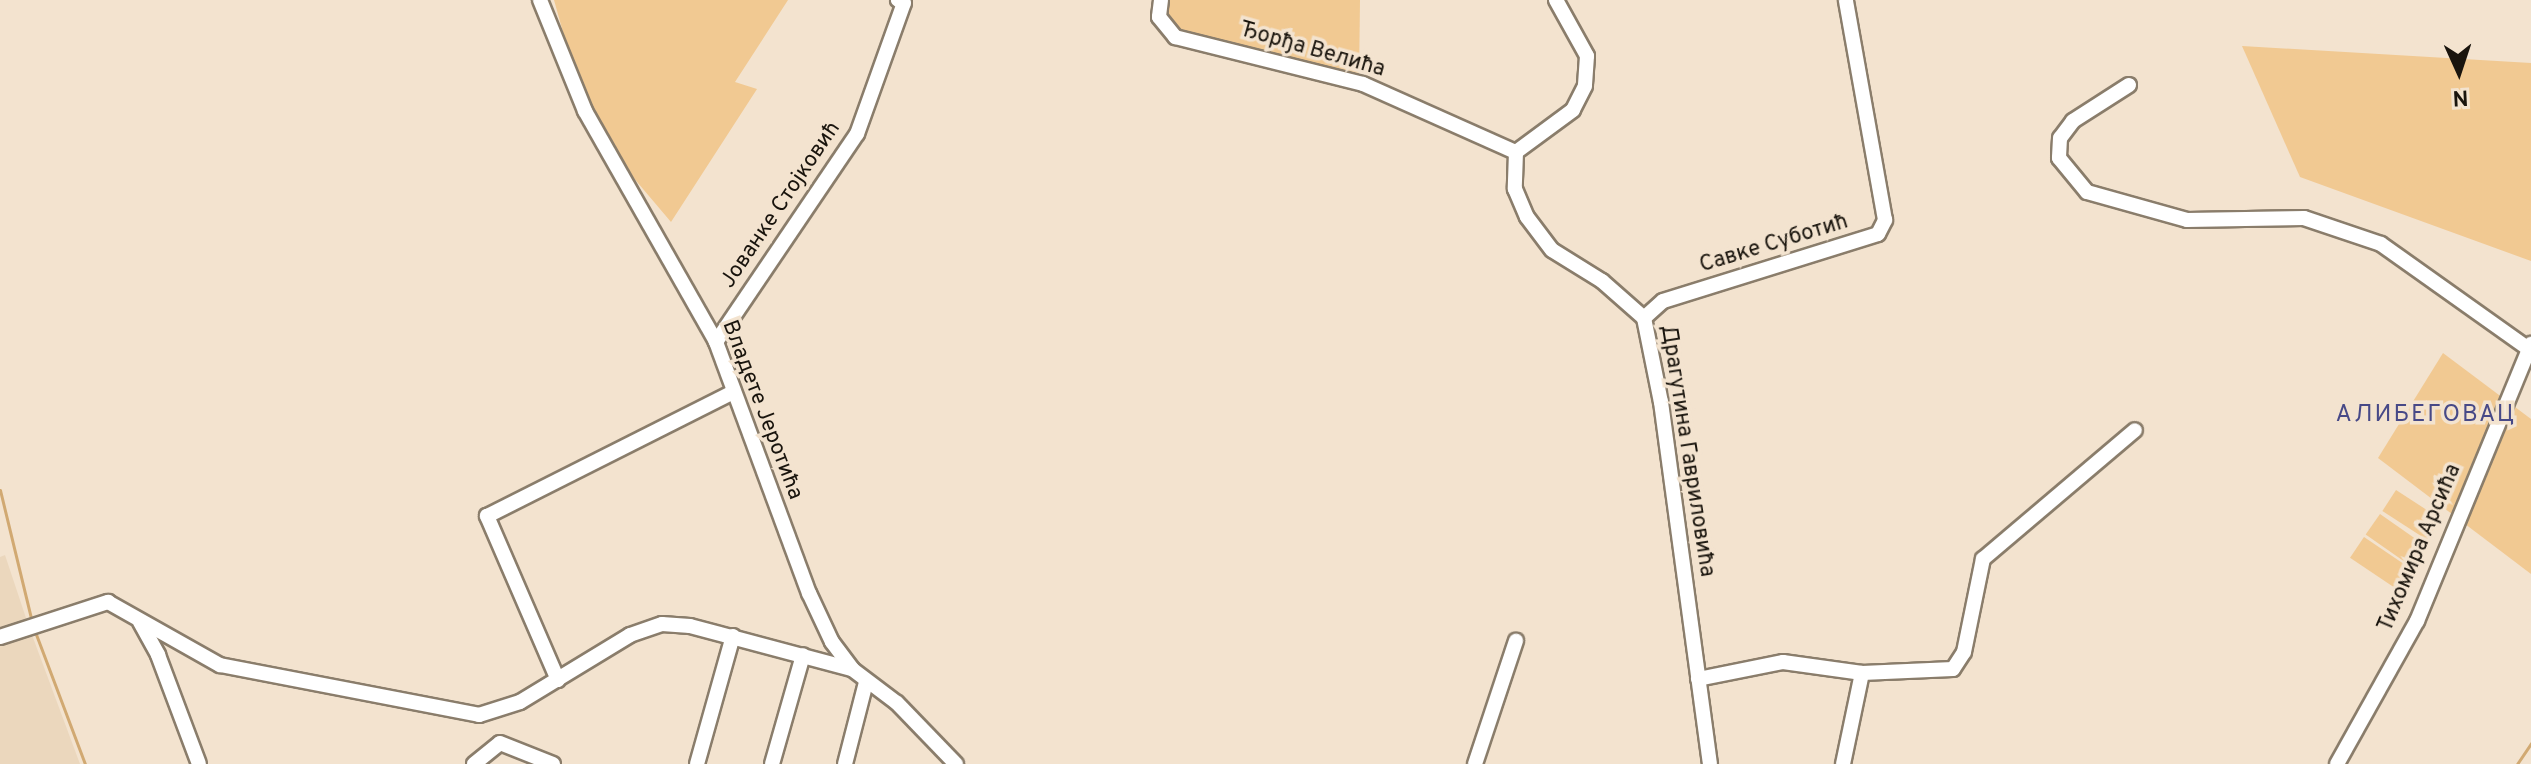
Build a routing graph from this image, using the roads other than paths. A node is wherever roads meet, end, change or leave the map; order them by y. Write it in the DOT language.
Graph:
graph roads {
  1 [pos="540,0"];
  2 [pos="898,0"];
  3 [pos="1161,0"];
  4 [pos="1556,0"];
  5 [pos="1846,0"];
  6 [pos="2129,85"];
  7 [pos="1516,152"];
  8 [pos="1644,318"];
  9 [pos="716,342"];
  10 [pos="2530,346"];
  11 [pos="734,392"];
  12 [pos="2135,430"];
  13 [pos="138,618"];
  14 [pos="733,636"];
  15 [pos="0,637"];
  16 [pos="1516,641"];
  17 [pos="803,655"];
  18 [pos="852,669"];
  19 [pos="1862,673"];
  20 [pos="1698,679"];
  21 [pos="558,680"];
  22 [pos="866,682"];
  23 [pos="199,764"];
  24 [pos="474,764"];
  25 [pos="553,764"];
  26 [pos="697,764"];
  27 [pos="772,764"];
  28 [pos="845,764"];
  29 [pos="956,764"];
  30 [pos="1475,764"];
  31 [pos="1710,764"];
  32 [pos="1843,764"];
  33 [pos="2337,764"];
  1 -- 9 [label="street, Владете Јеротића"];
  2 -- 9 [label="street, Јованке Стојковић"];
  3 -- 7 [label="street, Ђорђа Велића"];
  4 -- 7 [label="street"];
  5 -- 8 [label="street, Савке Суботић"];
  6 -- 10 [label="street"];
  7 -- 8 [label="street, Драгутина Гавриловића"];
  8 -- 20 [label="street, Драгутина Гавриловића"];
  9 -- 11 [label="street, Владете Јеротића"];
  10 -- 33 [label="street, Тихомира Арсића"];
  11 -- 18 [label="street, Владете Јеротића"];
  11 -- 21 [label="street"];
  12 -- 19 [label="street"];
  13 -- 15 [label="street"];
  13 -- 21 [label="street"];
  13 -- 23 [label="street"];
  14 -- 17 [label="street"];
  14 -- 21 [label="street"];
  14 -- 26 [label="street"];
  16 -- 30 [label="street"];
  17 -- 18 [label="street"];
  17 -- 27 [label="street"];
  18 -- 22 [label="street, Владете Јеротића"];
  19 -- 20 [label="street"];
  19 -- 32 [label="street"];
  20 -- 31 [label="street, Драгутина Гавриловића"];
  22 -- 28 [label="street"];
  22 -- 29 [label="street, Владете Јеротића"];
  24 -- 25 [label="street"];
}
